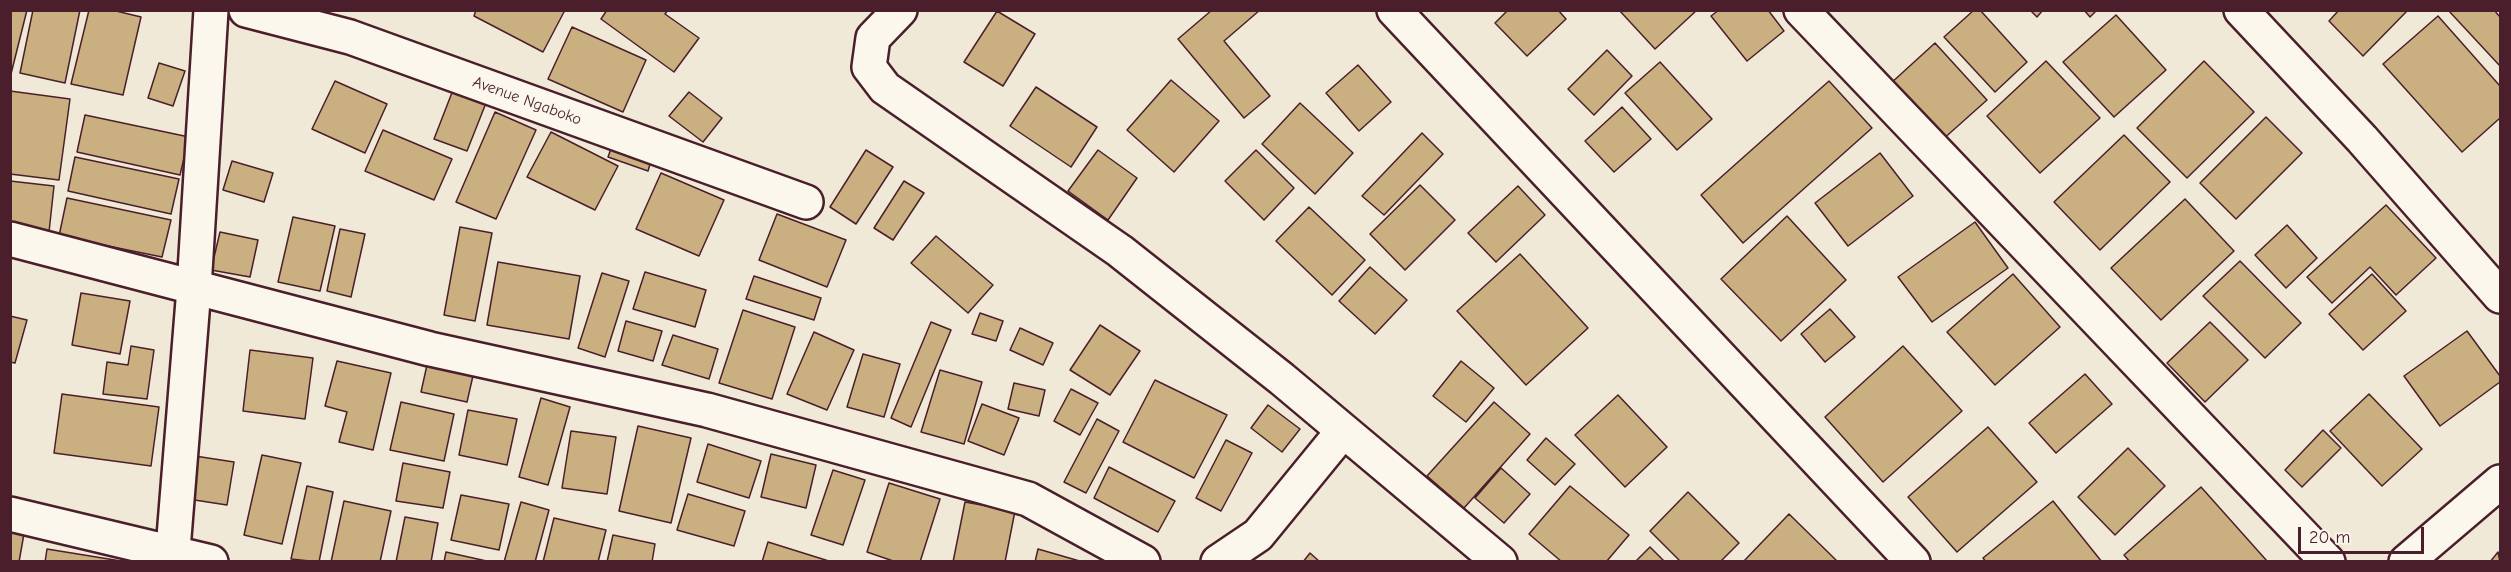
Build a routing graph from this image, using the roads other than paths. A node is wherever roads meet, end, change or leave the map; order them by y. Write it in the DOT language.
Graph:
graph roads {
  1 [pos="211,10"];
  2 [pos="246,10"];
  3 [pos="900,10"];
  4 [pos="1394,10"];
  5 [pos="1801,10"];
  6 [pos="2241,10"];
  7 [pos="806,202"];
  8 [pos="10,239"];
  9 [pos="194,288"];
  10 [pos="2500,296"];
  11 [pos="1343,431"];
  12 [pos="2500,482"];
  13 [pos="10,514"];
  14 [pos="173,557"];
  15 [pos="2413,560"];
  16 [pos="211,561"];
  17 [pos="1143,561"];
  18 [pos="1218,561"];
  19 [pos="1500,561"];
  20 [pos="1913,561"];
  21 [pos="2328,561"];
  1 -- 9 [label="street"];
  2 -- 7 [label="street, Avenue Ngaboko"];
  3 -- 11 [label="street"];
  4 -- 20 [label="street"];
  5 -- 21 [label="street"];
  6 -- 10 [label="street"];
  8 -- 9 [label="street"];
  9 -- 14 [label="street"];
  9 -- 17 [label="street"];
  11 -- 18 [label="street"];
  11 -- 19 [label="street"];
  12 -- 15 [label="street"];
  13 -- 14 [label="street"];
  14 -- 16 [label="street"];
}
